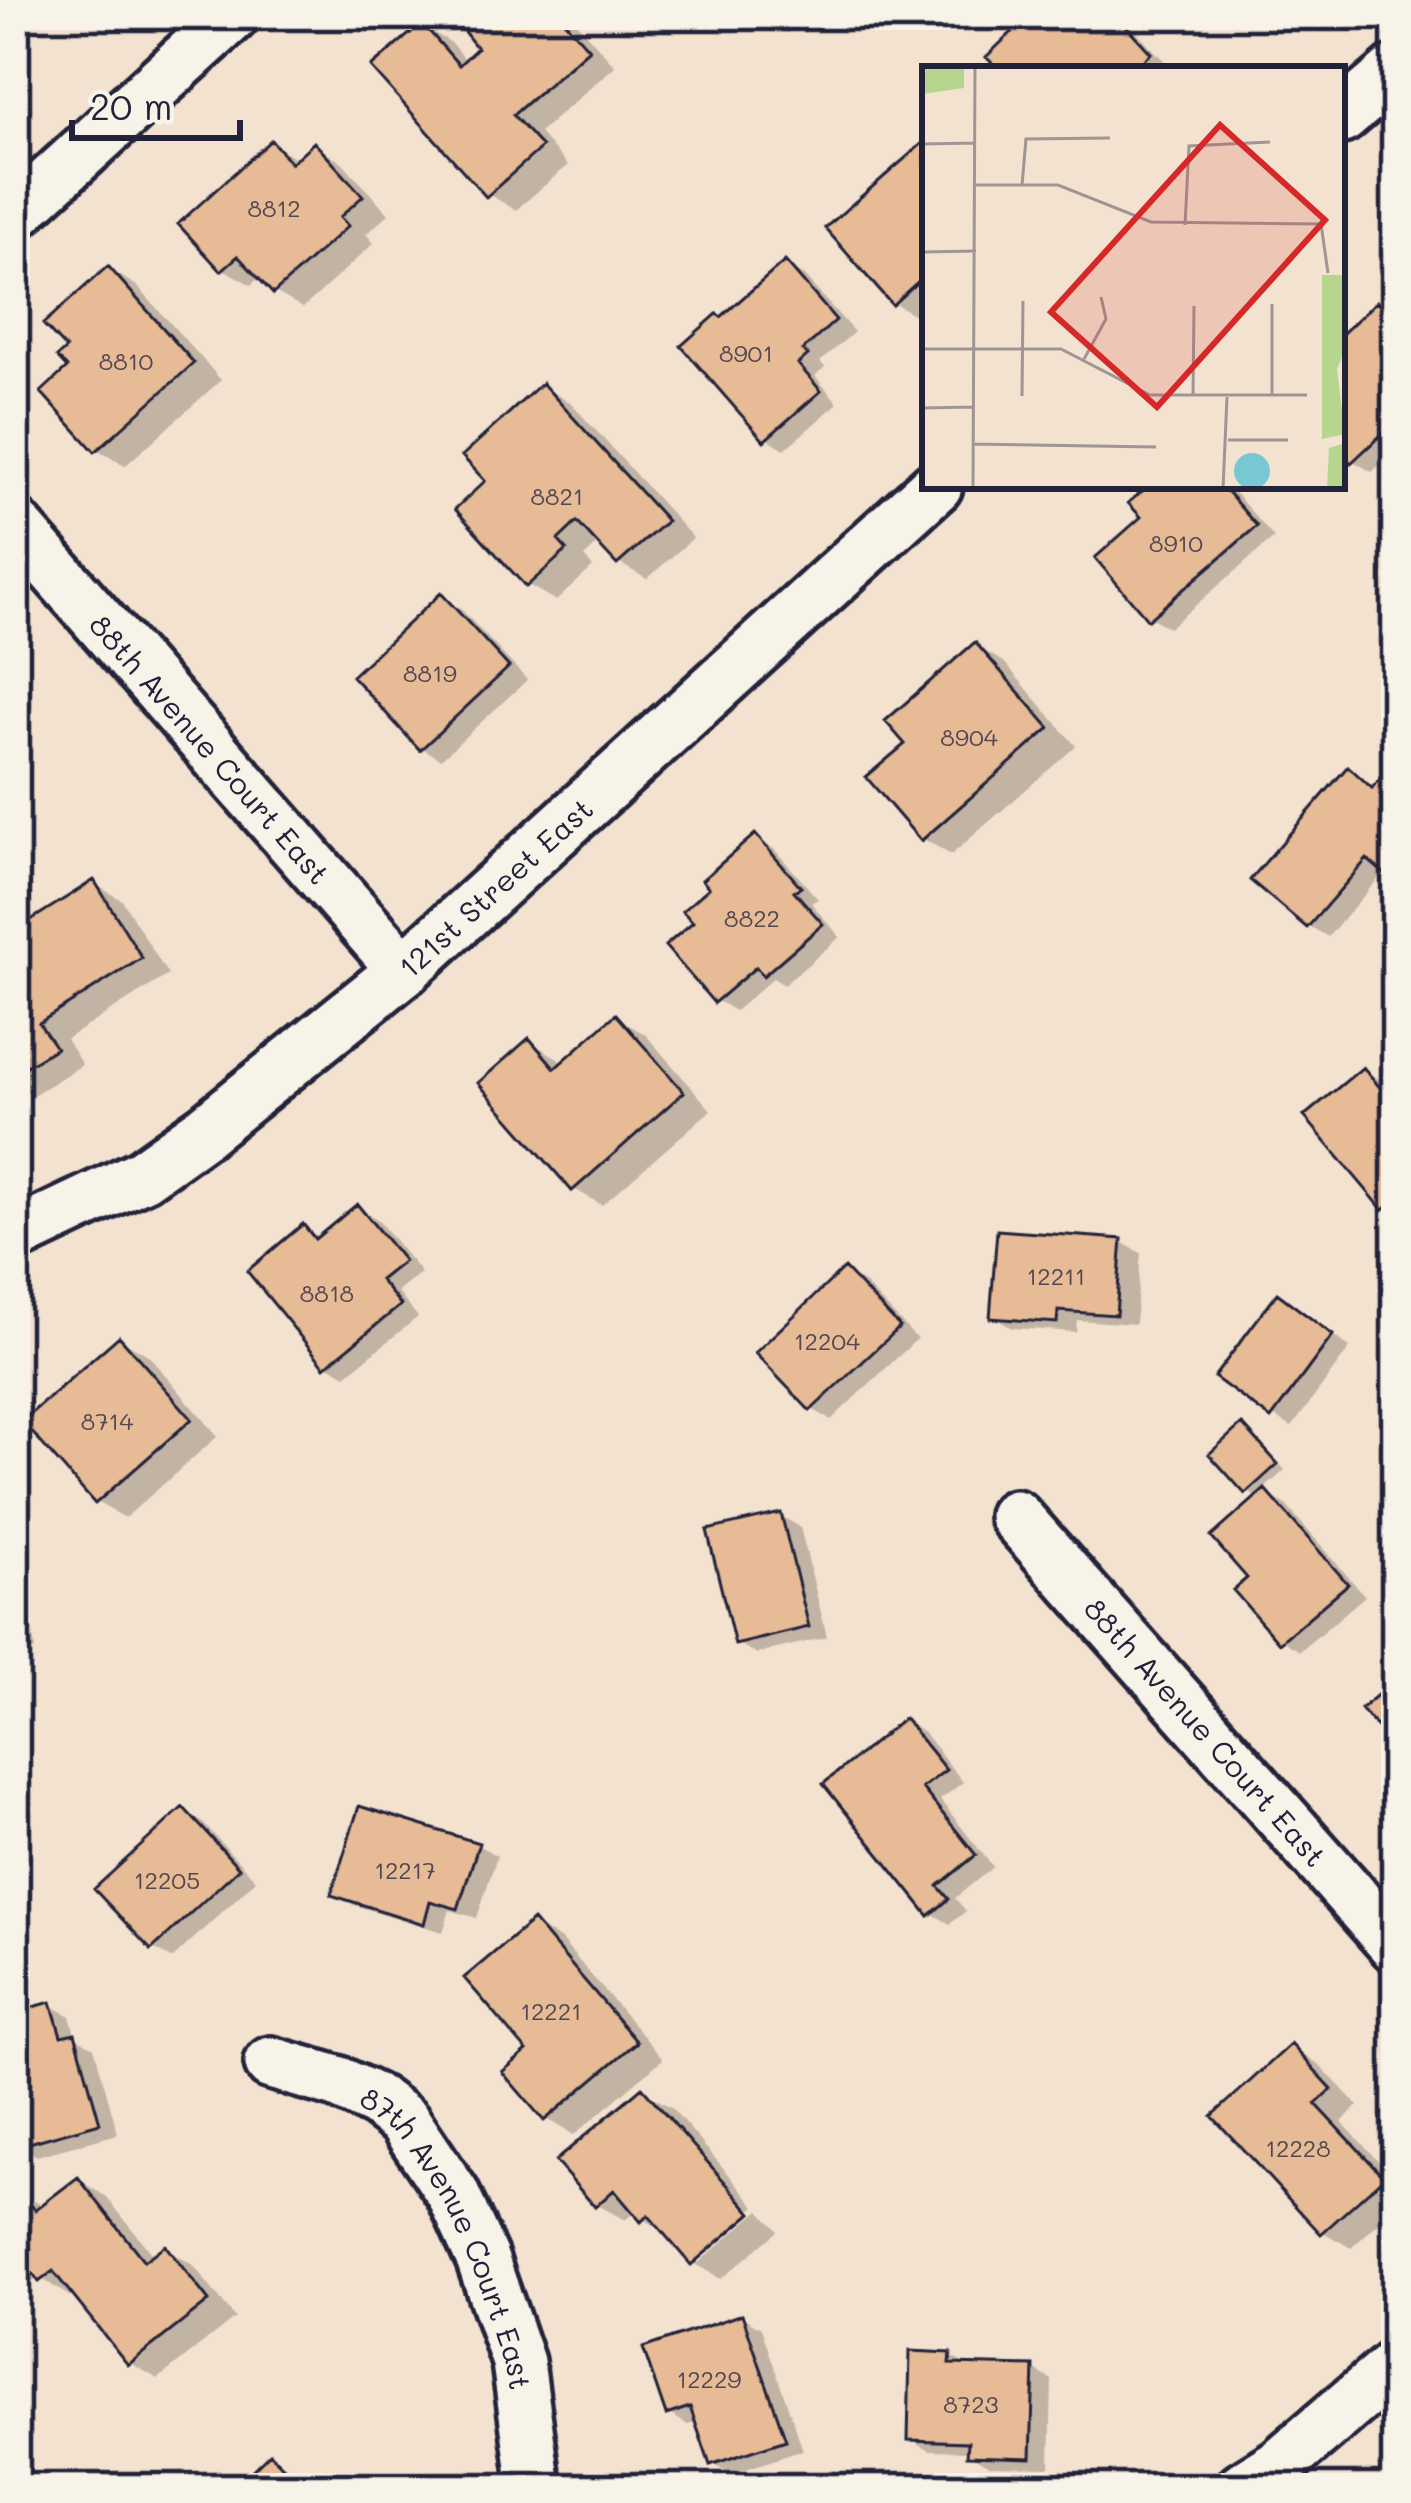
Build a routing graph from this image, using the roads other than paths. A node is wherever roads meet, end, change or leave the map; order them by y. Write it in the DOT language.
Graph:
graph roads {
  1 [pos="233,15"];
  2 [pos="1396,71"];
  3 [pos="1345,114"];
  4 [pos="15,214"];
  5 [pos="933,489"];
  6 [pos="15,526"];
  7 [pos="404,970"];
  8 [pos="15,1236"];
  9 [pos="1015,1516"];
  10 [pos="1396,1946"];
  11 [pos="272,2063"];
  12 [pos="1396,2365"];
  13 [pos="535,2488"];
  14 [pos="1242,2488"];
  1 -- 4 [label="street"];
  2 -- 3 [label="street"];
  5 -- 7 [label="street, 121st Street East"];
  6 -- 7 [label="street, 88th Avenue Court East"];
  7 -- 8 [label="street, 121st Street East"];
  9 -- 10 [label="street, 88th Avenue Court East"];
  11 -- 13 [label="street, 87th Avenue Court East"];
  12 -- 14 [label="street"];
}
